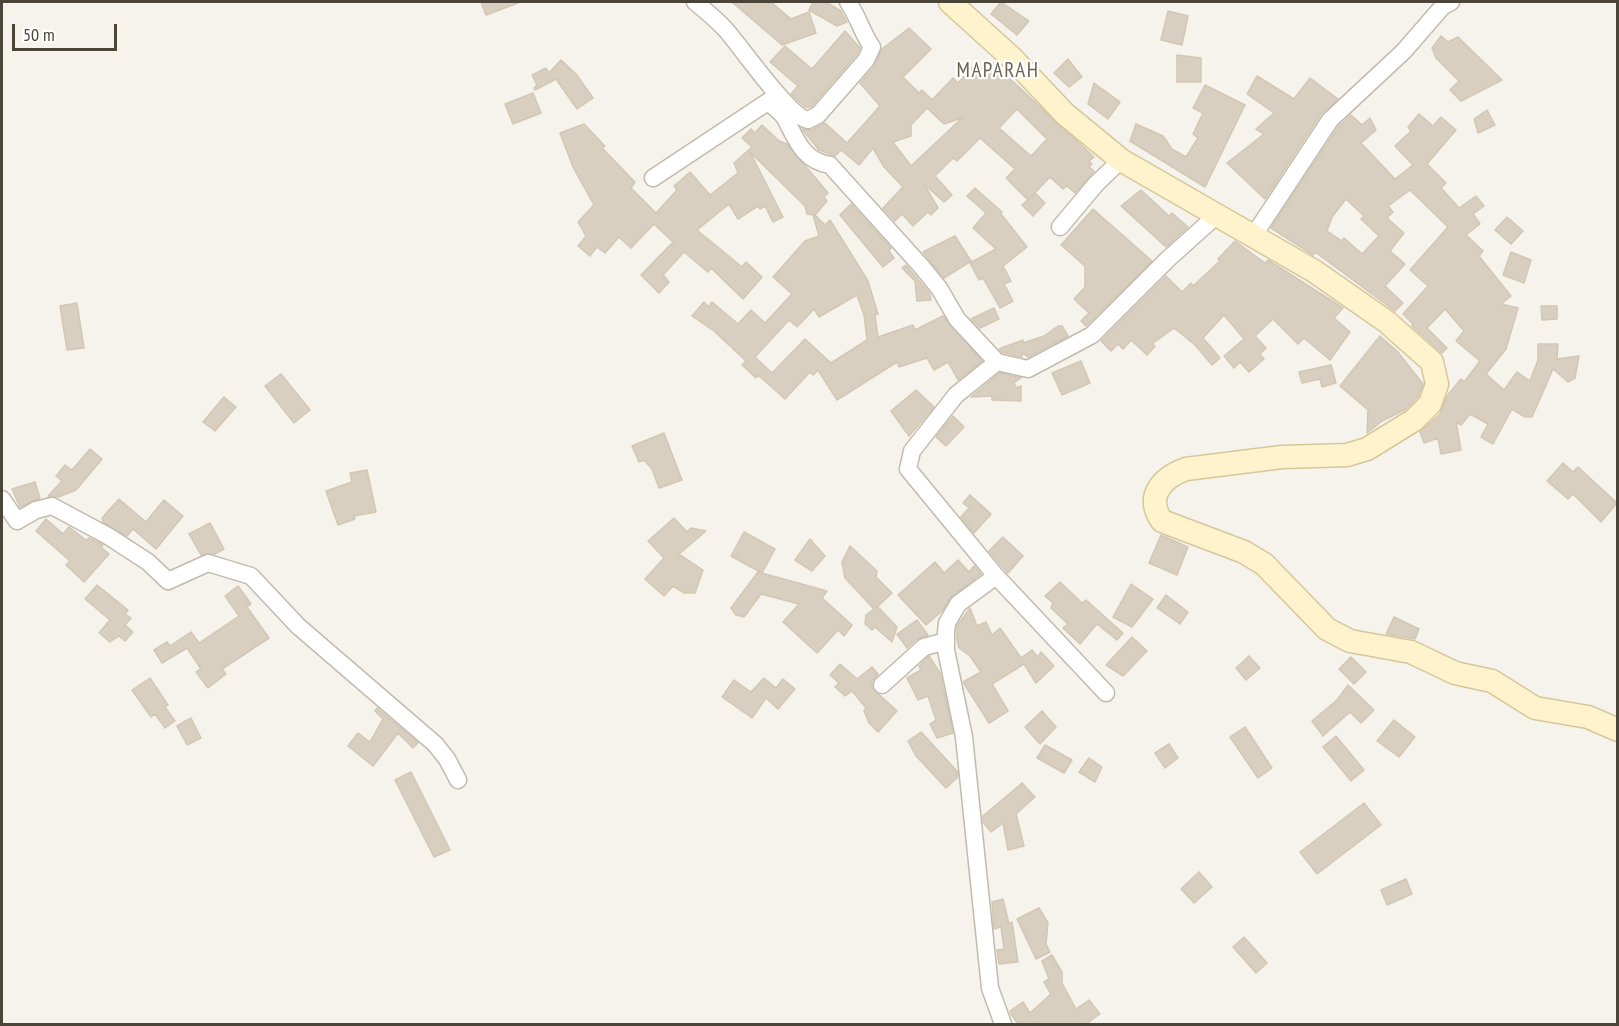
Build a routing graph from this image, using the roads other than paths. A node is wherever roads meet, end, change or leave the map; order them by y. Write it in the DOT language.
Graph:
graph roads {
  1 [pos="695,2"];
  2 [pos="848,2"];
  3 [pos="950,2"];
  4 [pos="1451,2"];
  5 [pos="773,98"];
  6 [pos="1121,160"];
  7 [pos="653,178"];
  8 [pos="1217,215"];
  9 [pos="1060,227"];
  10 [pos="1254,235"];
  11 [pos="997,362"];
  12 [pos="2,499"];
  13 [pos="996,576"];
  14 [pos="946,640"];
  15 [pos="882,685"];
  16 [pos="1106,693"];
  17 [pos="1617,730"];
  18 [pos="458,780"];
  19 [pos="1003,1024"];
  1 -- 5 [label="street"];
  2 -- 5 [label="street"];
  3 -- 6 [label="street"];
  4 -- 10 [label="street"];
  5 -- 7 [label="street"];
  5 -- 11 [label="street"];
  6 -- 8 [label="street"];
  6 -- 9 [label="street"];
  8 -- 10 [label="street"];
  8 -- 11 [label="street"];
  10 -- 17 [label="street"];
  11 -- 13 [label="street"];
  12 -- 18 [label="street"];
  13 -- 14 [label="street"];
  13 -- 16 [label="street"];
  14 -- 15 [label="street"];
  14 -- 19 [label="street"];
}
